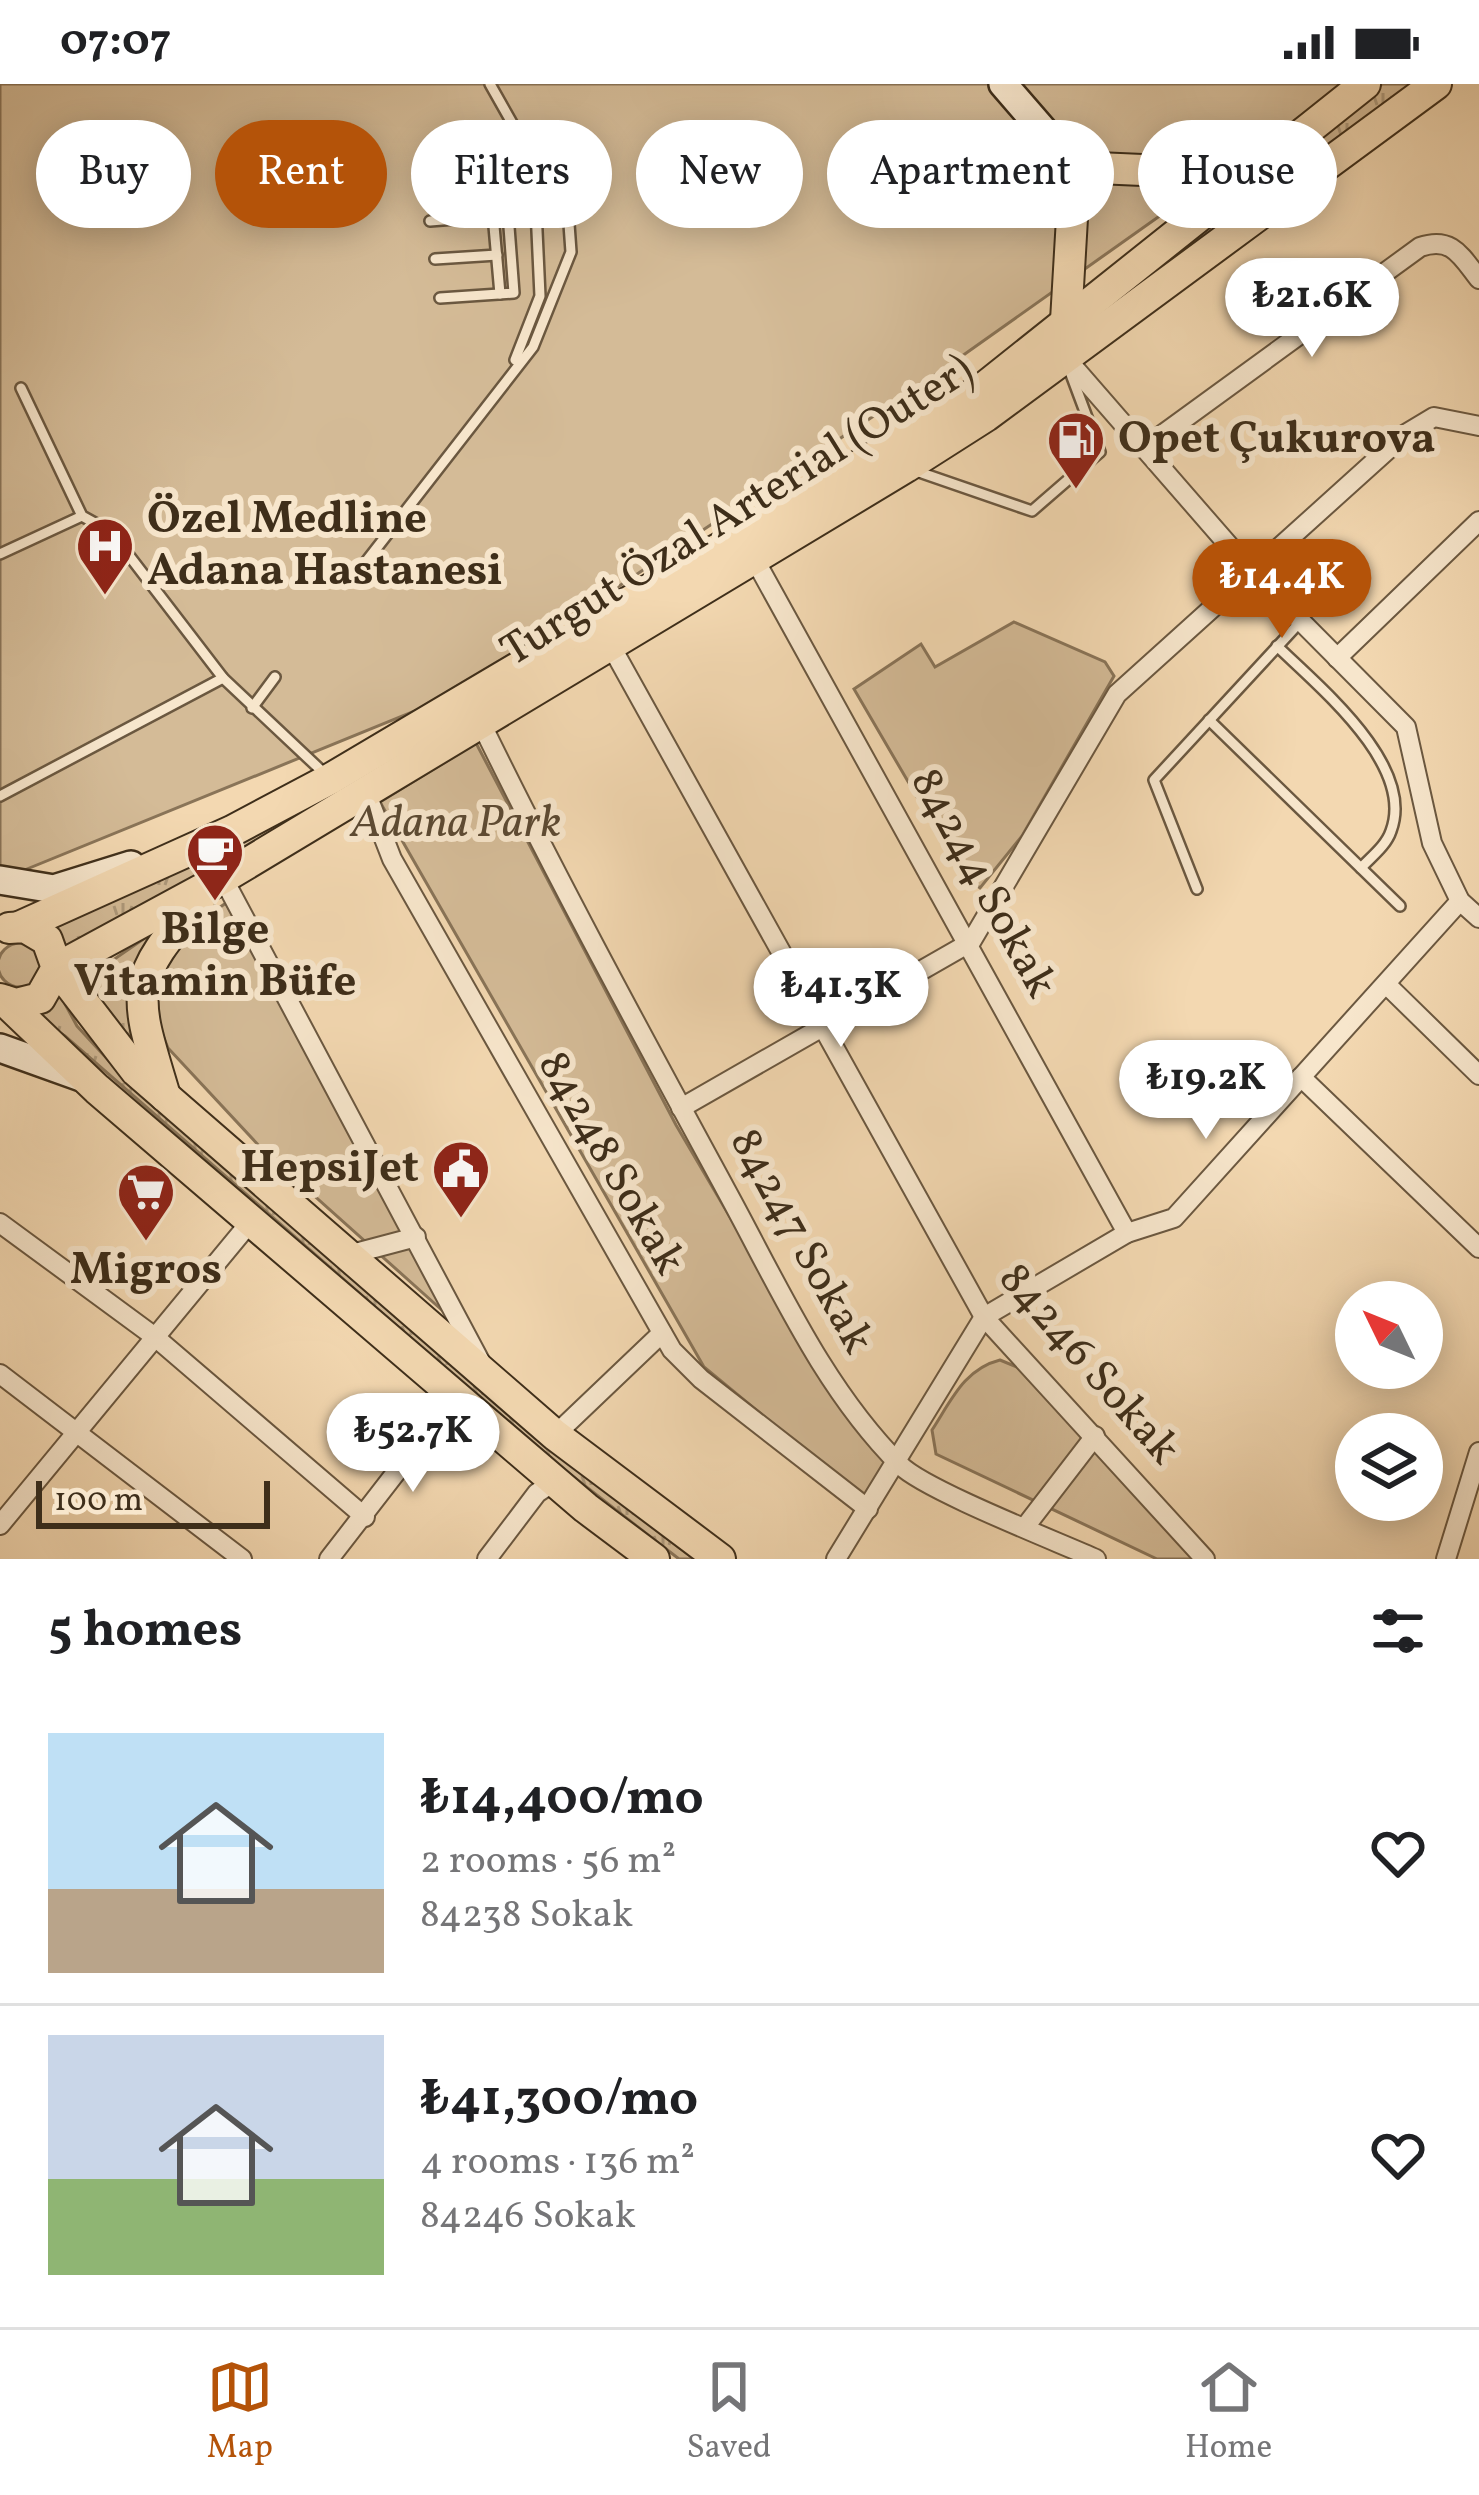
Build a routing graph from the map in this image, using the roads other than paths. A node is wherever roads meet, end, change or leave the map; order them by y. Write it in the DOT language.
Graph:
graph roads {
  1 [pos="490,84"];
  2 [pos="1003,84"];
  3 [pos="1365,84"];
  4 [pos="1436,84"];
  5 [pos="510,120"];
  6 [pos="1035,120"];
  7 [pos="1321,120"];
  8 [pos="494,228"];
  9 [pos="510,228"];
  10 [pos="536,228"];
  11 [pos="569,228"];
  12 [pos="1072,228"];
  13 [pos="1186,228"];
  14 [pos="496,255"];
  15 [pos="435,259"];
  16 [pos="1479,279"];
  17 [pos="500,294"];
  18 [pos="440,298"];
  19 [pos="1066,321"];
  20 [pos="1064,356"];
  21 [pos="507,375"];
  22 [pos="21,388"];
  23 [pos="1479,426"];
  24 [pos="1144,448"];
  25 [pos="905,467"];
  26 [pos="82,517"];
  27 [pos="1479,521"];
  28 [pos="0,554"];
  29 [pos="755,560"];
  30 [pos="365,563"];
  31 [pos="1252,572"];
  32 [pos="1300,621"];
  33 [pos="611,646"];
  34 [pos="1277,646"];
  35 [pos="1337,658"];
  36 [pos="275,677"];
  37 [pos="223,678"];
  38 [pos="252,707"];
  39 [pos="1209,720"];
  40 [pos="481,723"];
  41 [pos="329,779"];
  42 [pos="366,792"];
  43 [pos="0,796"];
  44 [pos="153,865"];
  45 [pos="1361,868"];
  46 [pos="223,878"];
  47 [pos="0,880"];
  48 [pos="1197,889"];
  49 [pos="1460,901"];
  50 [pos="1400,906"];
  51 [pos="1479,918"];
  52 [pos="6,925"];
  53 [pos="971,943"];
  54 [pos="57,968"];
  55 [pos="1386,984"];
  56 [pos="2,1001"];
  57 [pos="823,1030"];
  58 [pos="0,1048"];
  59 [pos="1479,1075"];
  60 [pos="1301,1077"];
  61 [pos="85,1078"];
  62 [pos="165,1096"];
  63 [pos="681,1108"];
  64 [pos="252,1220"];
  65 [pos="0,1223"];
  66 [pos="1127,1233"];
  67 [pos="416,1237"];
  68 [pos="1479,1248"];
  69 [pos="348,1255"];
  70 [pos="984,1317"];
  71 [pos="662,1333"];
  72 [pos="155,1337"];
  73 [pos="0,1374"];
  74 [pos="488,1376"];
  75 [pos="456,1395"];
  76 [pos="79,1432"];
  77 [pos="555,1435"];
  78 [pos="1095,1436"];
  79 [pos="1479,1452"];
  80 [pos="896,1460"];
  81 [pos="555,1480"];
  82 [pos="868,1509"];
  83 [pos="364,1516"];
  84 [pos="0,1526"];
  85 [pos="1025,1527"];
  86 [pos="242,1559"];
  87 [pos="329,1559"];
  88 [pos="487,1559"];
  89 [pos="654,1559"];
  90 [pos="720,1559"];
  91 [pos="836,1559"];
  92 [pos="1096,1559"];
  93 [pos="1205,1559"];
  94 [pos="1446,1559"];
  1 -- 5 [label="lane"];
  2 -- 6 [label="street"];
  3 -- 7 [label="main road, Turgut Özal Arterial (Outer)"];
  4 -- 20 [label="main road, Turgut Özal Arterial (Outer)"];
  8 -- 14 [label="lane"];
  9 -- 17 [label="lane"];
  10 -- 21 [label="lane"];
  11 -- 21 [label="lane"];
  12 -- 19 [label="main road"];
  13 -- 19 [label="main road, Turgut Özal Arterial (Outer)"];
  14 -- 15 [label="lane"];
  14 -- 17 [label="lane"];
  16 -- 24 [label="street"];
  17 -- 18 [label="lane"];
  19 -- 41 [label="main road, Turgut Özal Arterial (Outer)"];
  20 -- 24 [label="street"];
  20 -- 25 [label="main road, Turgut Özal Arterial (Outer)"];
  20 -- 25 [label="lane"];
  21 -- 30 [label="lane"];
  22 -- 26 [label="lane"];
  23 -- 31 [label="street"];
  24 -- 31 [label="street"];
  25 -- 29 [label="main road, Turgut Özal Arterial (Outer)"];
  26 -- 28 [label="lane"];
  26 -- 37 [label="lane"];
  27 -- 35 [label="street"];
  29 -- 33 [label="main road, Turgut Özal Arterial (Outer)"];
  29 -- 53 [label="street, 84244 Sokak"];
  31 -- 32 [label="street"];
  31 -- 53 [label="street"];
  32 -- 34 [label="lane"];
  32 -- 35 [label="street"];
  33 -- 40 [label="main road, Turgut Özal Arterial (Outer)"];
  33 -- 57 [label="street, 84246 Sokak"];
  34 -- 39 [label="lane"];
  34 -- 45 [label="lane"];
  35 -- 49 [label="street"];
  36 -- 38 [label="lane"];
  37 -- 38 [label="lane"];
  37 -- 43 [label="lane"];
  38 -- 41 [label="lane"];
  39 -- 45 [label="lane"];
  39 -- 48 [label="lane"];
  40 -- 42 [label="main road, Turgut Özal Arterial (Outer)"];
  40 -- 63 [label="street, 84247 Sokak"];
  41 -- 44 [label="main road, Turgut Özal Arterial (Outer)"];
  42 -- 46 [label="main road, Turgut Özal Arterial (Outer)"];
  42 -- 71 [label="street, 84248 Sokak"];
  44 -- 47 [label="street"];
  44 -- 52 [label="main road, Turgut Özal Arterial (Outer)"];
  45 -- 50 [label="lane"];
  46 -- 54 [label="main road, Turgut Özal Arterial (Outer)"];
  46 -- 62 [label="main road"];
  46 -- 67 [label="street"];
  49 -- 51 [label="street"];
  49 -- 55 [label="street"];
  52 -- 54 [label="main road"];
  53 -- 57 [label="street"];
  53 -- 66 [label="street, 84244 Sokak"];
  54 -- 56 [label="main road, Turgut Özal Arterial (Outer)"];
  54 -- 62 [label="main road"];
  55 -- 59 [label="street"];
  55 -- 60 [label="street"];
  56 -- 61 [label="main road"];
  57 -- 63 [label="street"];
  57 -- 70 [label="street, 84246 Sokak"];
  58 -- 61 [label="street"];
  60 -- 66 [label="street"];
  60 -- 68 [label="street"];
  61 -- 64 [label="main road"];
  62 -- 69 [label="main road"];
  63 -- 80 [label="street, 84247 Sokak"];
  64 -- 72 [label="street"];
  64 -- 75 [label="main road"];
  65 -- 72 [label="street"];
  66 -- 70 [label="street"];
  67 -- 69 [label="street"];
  67 -- 74 [label="street"];
  69 -- 74 [label="main road"];
  70 -- 78 [label="street, 84246 Sokak"];
  70 -- 80 [label="street"];
  71 -- 77 [label="street"];
  71 -- 82 [label="street, 84248 Sokak"];
  72 -- 76 [label="street"];
  72 -- 83 [label="street"];
  73 -- 76 [label="street"];
  74 -- 77 [label="main road"];
  75 -- 81 [label="main road"];
  75 -- 83 [label="street"];
  76 -- 84 [label="street"];
  76 -- 86 [label="street"];
  77 -- 90 [label="main road"];
  78 -- 85 [label="street"];
  78 -- 93 [label="street, 84246 Sokak"];
  79 -- 94 [label="street"];
  80 -- 82 [label="street"];
  80 -- 85 [label="street, 84247 Sokak"];
  81 -- 88 [label="street"];
  81 -- 89 [label="main road"];
  82 -- 91 [label="street"];
  83 -- 87 [label="street"];
  85 -- 92 [label="street, 84247 Sokak"];
}
